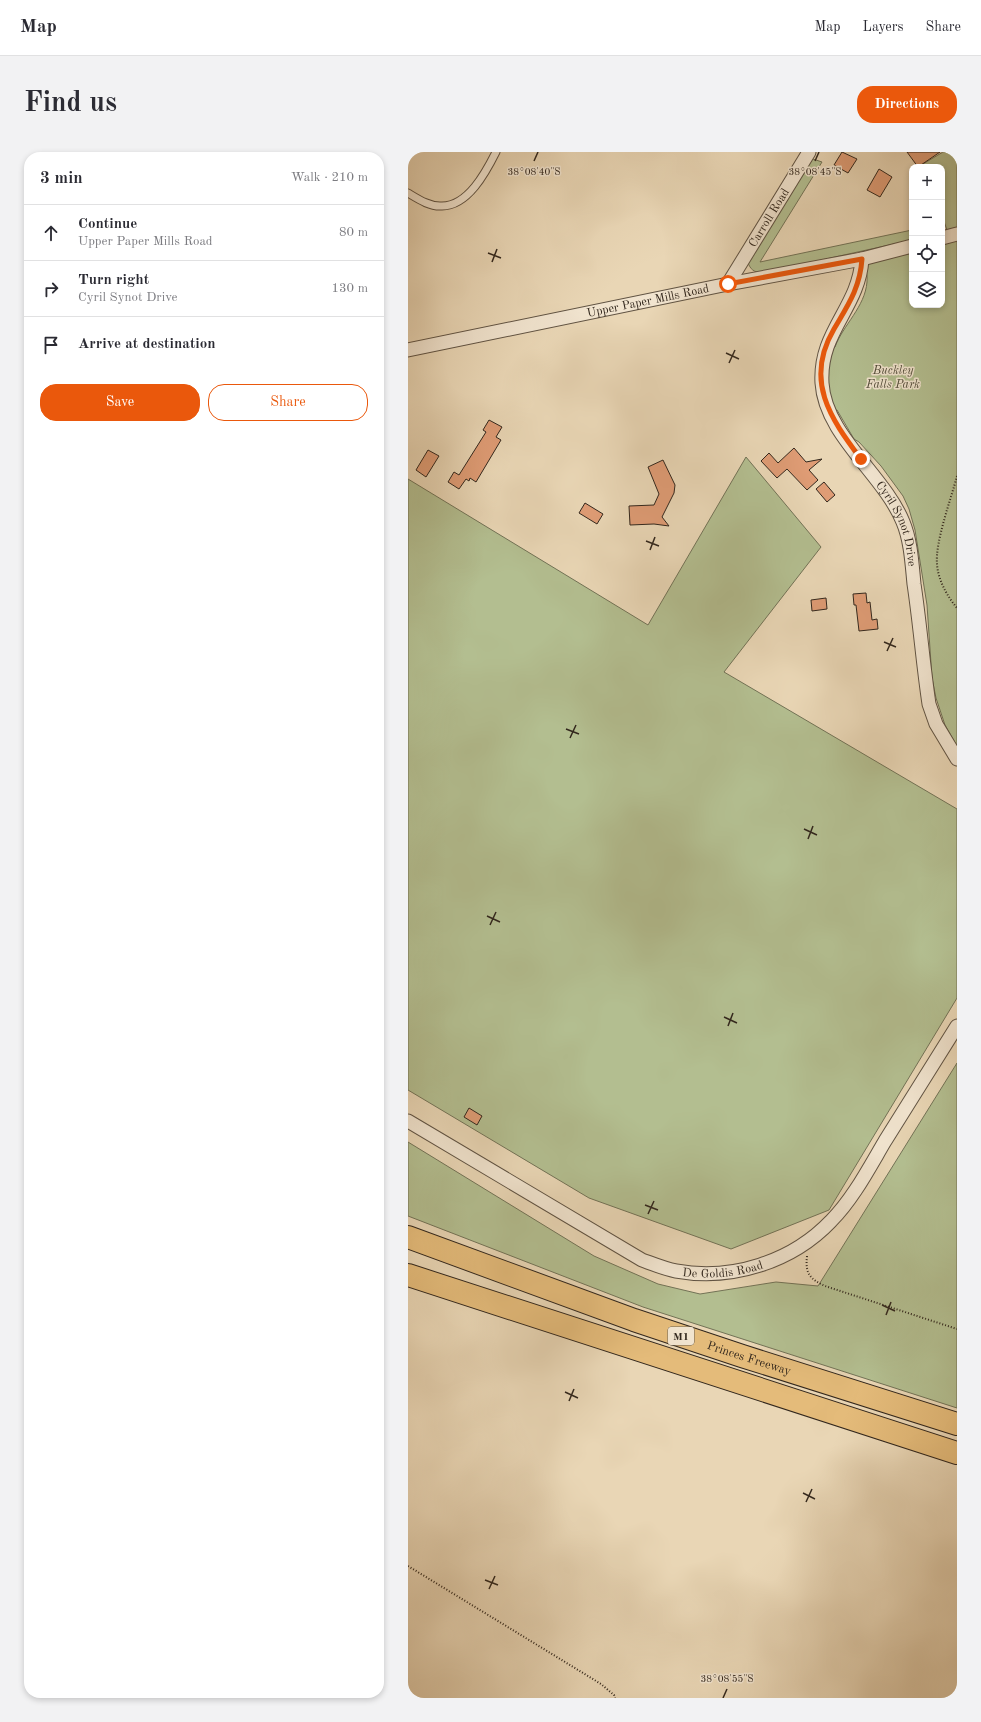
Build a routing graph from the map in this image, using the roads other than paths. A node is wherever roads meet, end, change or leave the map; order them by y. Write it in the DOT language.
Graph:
graph roads {
  1 [pos="496,152"];
  2 [pos="809,152"];
  3 [pos="408,193"];
  4 [pos="957,234"];
  5 [pos="945,237"];
  6 [pos="909,247"];
  7 [pos="862,259"];
  8 [pos="728,284"];
  9 [pos="408,350"];
  10 [pos="957,759"];
  11 [pos="957,1026"];
  12 [pos="408,1121"];
  13 [pos="408,1237"];
  14 [pos="408,1275"];
  15 [pos="957,1424"];
  16 [pos="957,1453"];
  1 -- 3 [label="lane"];
  2 -- 8 [label="street, Carroll Road"];
  4 -- 5 [label="street"];
  6 -- 7 [label="street, Upper Paper Mills Road"];
  7 -- 8 [label="street, Upper Paper Mills Road"];
  7 -- 10 [label="street, Cyril Synot Drive"];
  8 -- 9 [label="street, Upper Paper Mills Road"];
  11 -- 12 [label="street, De Goldis Road"];
  13 -- 15 [label="highway, Princes Freeway / M1"];
  14 -- 16 [label="highway, M1"];
}
